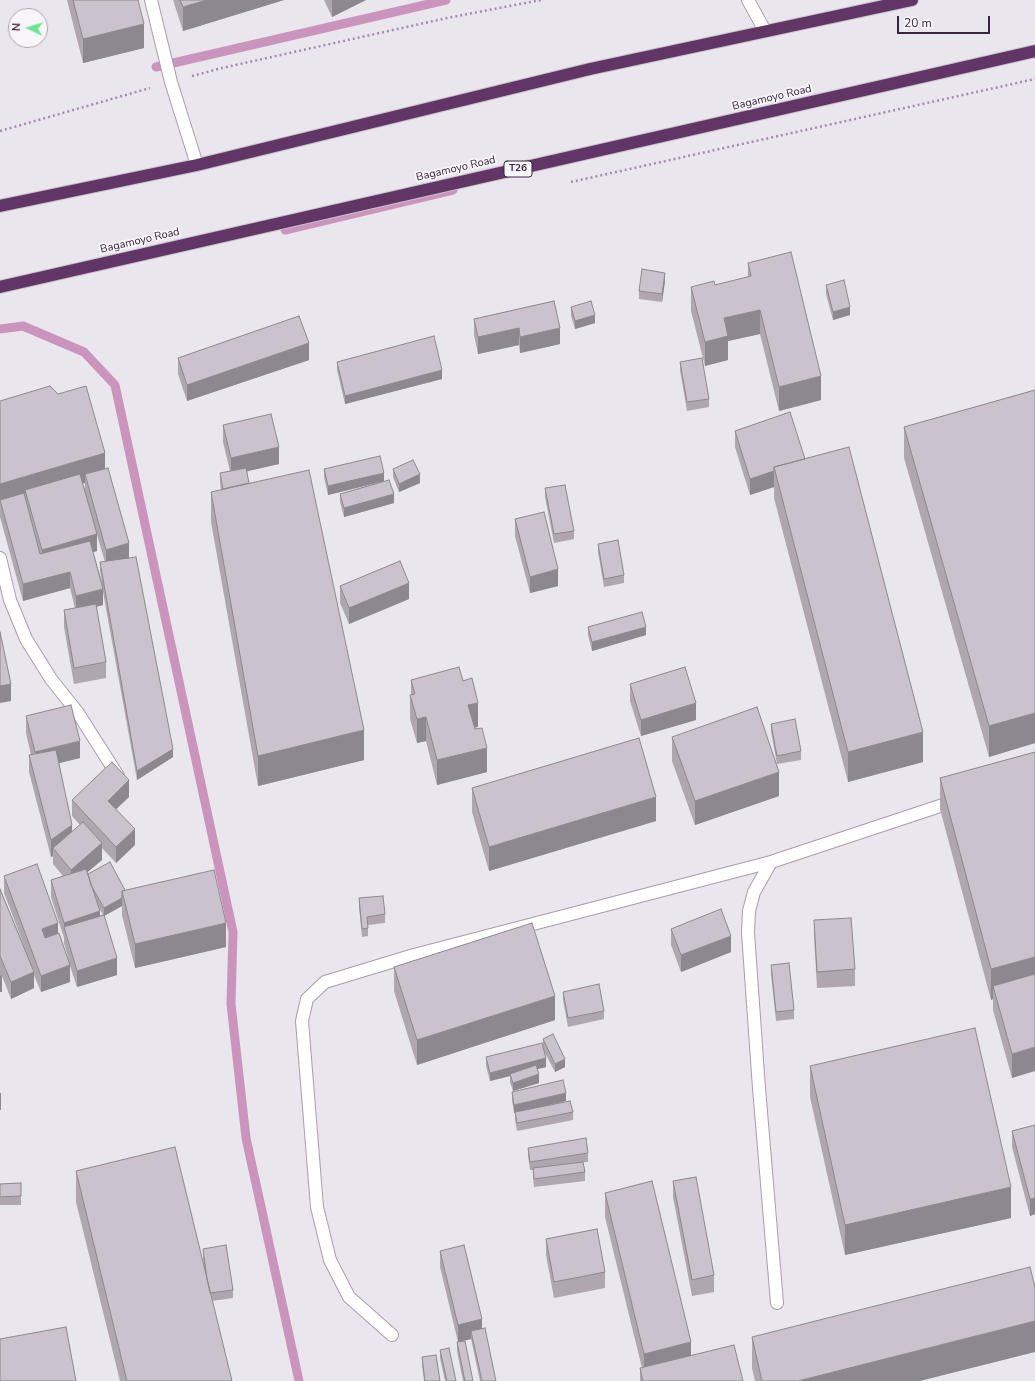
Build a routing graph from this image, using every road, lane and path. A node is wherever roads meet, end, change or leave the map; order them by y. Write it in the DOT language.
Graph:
graph roads {
  1 [pos="151,0"];
  2 [pos="541,0"];
  3 [pos="748,0"];
  4 [pos="912,0"];
  5 [pos="765,32"];
  6 [pos="1035,51"];
  7 [pos="171,82"];
  8 [pos="0,131"];
  9 [pos="197,165"];
  10 [pos="0,206"];
  11 [pos="0,287"];
  12 [pos="0,558"];
  13 [pos="118,776"];
  14 [pos="963,799"];
  15 [pos="772,862"];
  16 [pos="777,1302"];
  17 [pos="392,1335"];
  1 -- 7 [label="lane"];
  2 -- 7 [label="path"];
  3 -- 5 [label="lane"];
  4 -- 5 [label="highway"];
  5 -- 9 [label="highway"];
  6 -- 11 [label="highway, Bagamoyo Road / T26"];
  7 -- 8 [label="path"];
  7 -- 9 [label="lane"];
  9 -- 10 [label="highway"];
  12 -- 13 [label="lane"];
  14 -- 15 [label="lane"];
  15 -- 16 [label="lane"];
  15 -- 17 [label="lane"];
}
